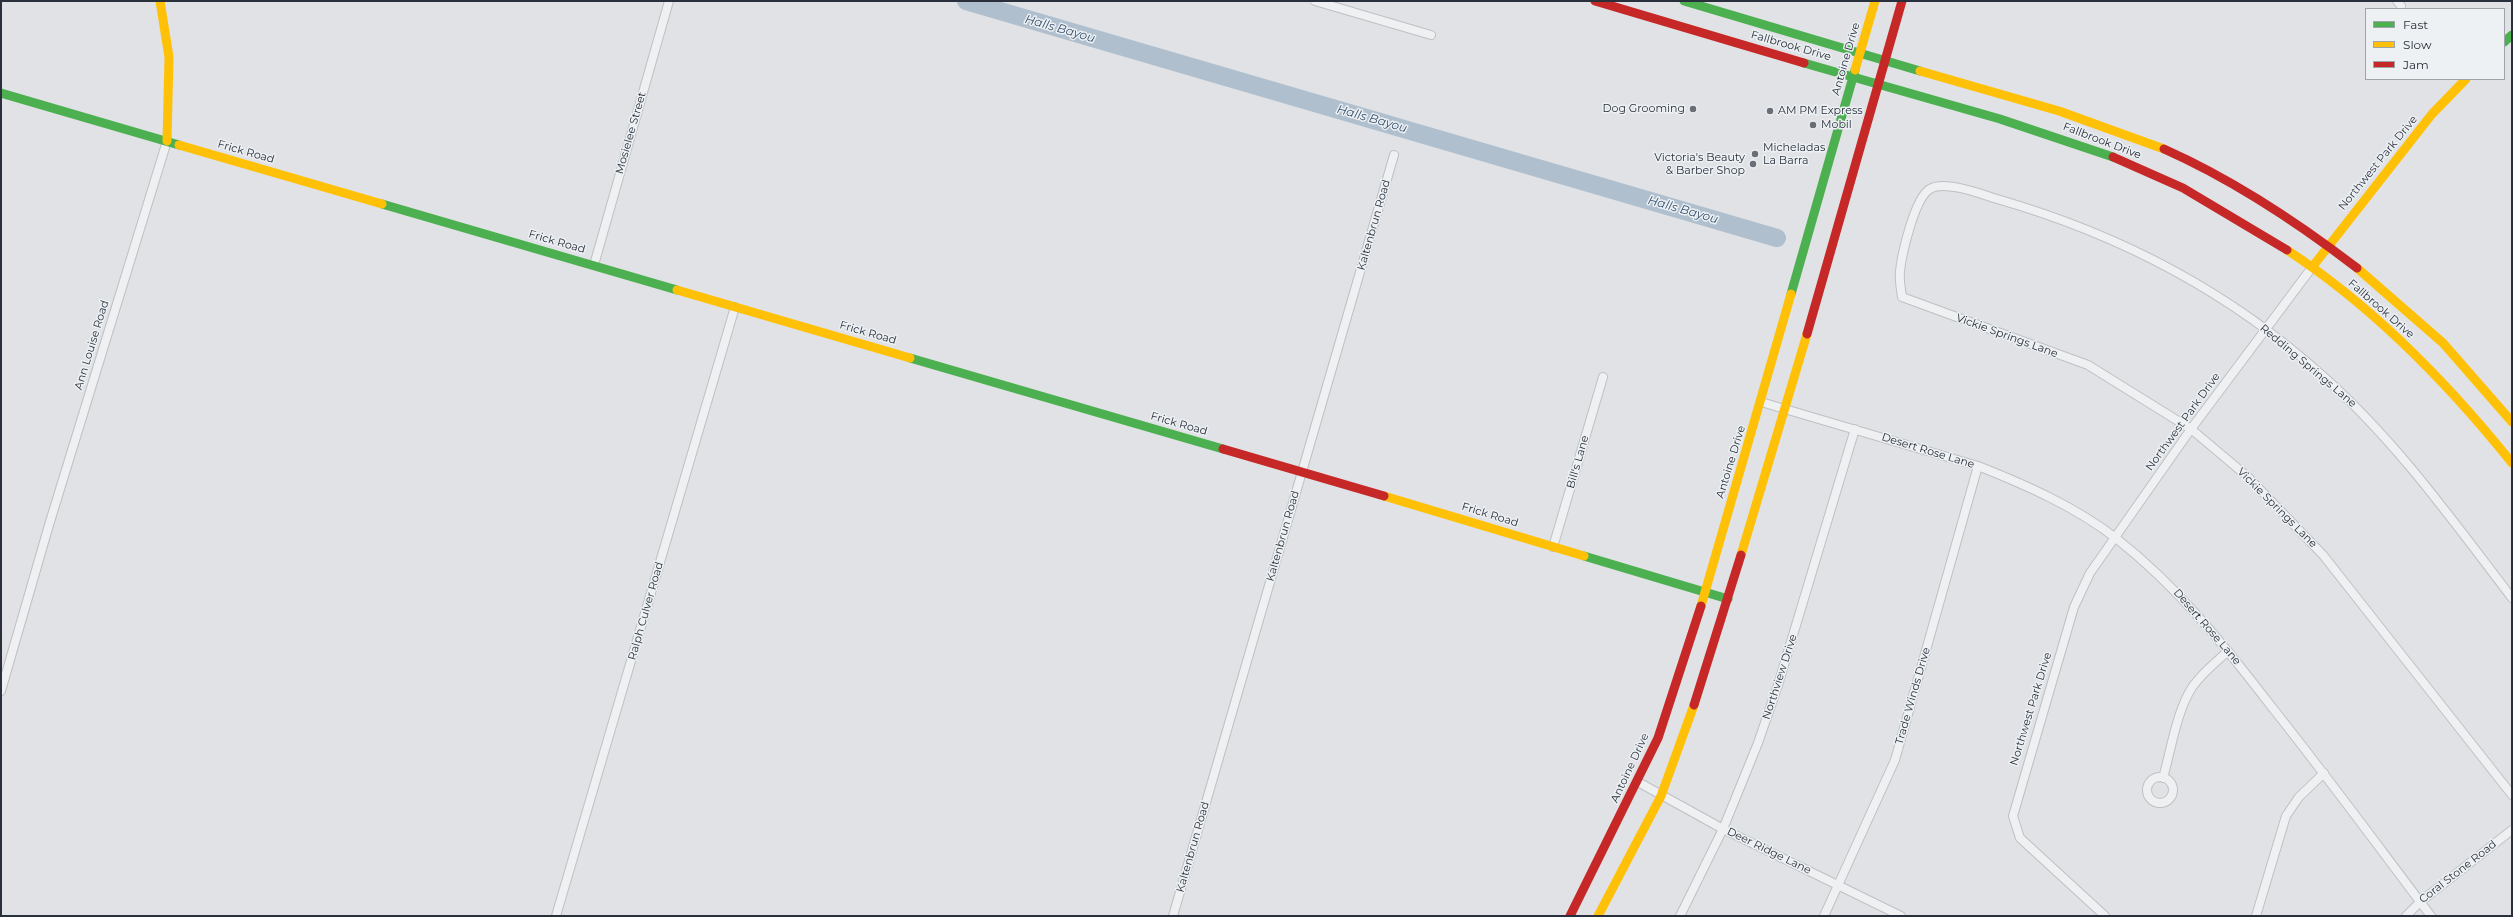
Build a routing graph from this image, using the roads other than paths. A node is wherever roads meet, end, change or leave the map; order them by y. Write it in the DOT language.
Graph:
graph roads {
  1 [pos="160,1"];
  2 [pos="669,1"];
  3 [pos="1315,1"];
  4 [pos="1684,1"];
  5 [pos="1875,1"];
  6 [pos="1902,1"];
  7 [pos="1601,2"];
  8 [pos="1431,35"];
  9 [pos="1861,53"];
  10 [pos="1885,61"];
  11 [pos="1853,76"];
  12 [pos="2465,80"];
  13 [pos="1879,84"];
  14 [pos="1,93"];
  15 [pos="167,141"];
  16 [pos="1394,155"];
  17 [pos="2328,246"];
  18 [pos="594,265"];
  19 [pos="2313,266"];
  20 [pos="735,307"];
  21 [pos="1940,312"];
  22 [pos="2265,329"];
  23 [pos="1603,377"];
  24 [pos="1762,402"];
  25 [pos="1786,409"];
  26 [pos="2512,422"];
  27 [pos="1855,429"];
  28 [pos="2191,430"];
  29 [pos="2512,463"];
  30 [pos="1978,466"];
  31 [pos="1302,472"];
  32 [pos="2115,538"];
  33 [pos="1553,546"];
  34 [pos="1706,592"];
  35 [pos="1728,598"];
  36 [pos="2512,598"];
  37 [pos="2228,651"];
  38 [pos="1,691"];
  39 [pos="2324,773"];
  40 [pos="2163,778"];
  41 [pos="1638,782"];
  42 [pos="2512,795"];
  43 [pos="1661,796"];
  44 [pos="1723,829"];
  45 [pos="2512,830"];
  46 [pos="1839,885"];
  47 [pos="2420,902"];
  48 [pos="556,916"];
  49 [pos="1173,916"];
  50 [pos="1570,916"];
  51 [pos="1598,916"];
  52 [pos="1680,916"];
  53 [pos="1824,916"];
  54 [pos="1901,916"];
  55 [pos="2105,916"];
  56 [pos="2256,916"];
  57 [pos="2406,916"];
  58 [pos="2431,916"];
  1 -- 15 [label="main road, Ann Louise Road"];
  2 -- 18 [label="street, Mosielee Street"];
  3 -- 8 [label="street"];
  4 -- 9 [label="main road, Fallbrook Drive"];
  5 -- 9 [label="main road, Antoine Drive"];
  6 -- 10 [label="main road"];
  7 -- 11 [label="main road, Fallbrook Drive"];
  9 -- 10 [label="main road, Fallbrook Drive"];
  9 -- 11 [label="main road, Antoine Drive"];
  10 -- 13 [label="main road"];
  10 -- 17 [label="main road, Fallbrook Drive"];
  11 -- 13 [label="main road, Fallbrook Drive"];
  11 -- 24 [label="main road, Antoine Drive"];
  12 -- 17 [label="main road, Northwest Park Drive"];
  13 -- 19 [label="main road, Fallbrook Drive"];
  13 -- 25 [label="main road"];
  14 -- 15 [label="main road, Frick Road"];
  15 -- 18 [label="main road, Frick Road"];
  15 -- 38 [label="street, Ann Louise Road"];
  16 -- 31 [label="street, Kaltenbrun Road"];
  17 -- 19 [label="main road, Northwest Park Drive"];
  17 -- 26 [label="main road, Fallbrook Drive"];
  18 -- 20 [label="main road, Frick Road"];
  19 -- 22 [label="street, Northwest Park Drive"];
  19 -- 29 [label="main road, Fallbrook Drive"];
  20 -- 31 [label="main road, Frick Road"];
  20 -- 48 [label="street, Ralph Culver Road"];
  21 -- 22 [label="street, Redding Springs Lane"];
  21 -- 28 [label="street, Vickie Springs Lane"];
  22 -- 28 [label="street, Northwest Park Drive"];
  22 -- 36 [label="street, Redding Springs Lane"];
  23 -- 33 [label="street, Bill's Lane"];
  24 -- 25 [label="street, Desert Rose Lane"];
  24 -- 34 [label="main road, Antoine Drive"];
  25 -- 27 [label="street, Desert Rose Lane"];
  25 -- 35 [label="main road"];
  27 -- 30 [label="street, Desert Rose Lane"];
  27 -- 44 [label="street, Northview Drive"];
  28 -- 32 [label="street, Northwest Park Drive"];
  28 -- 42 [label="street, Vickie Springs Lane"];
  30 -- 32 [label="street, Desert Rose Lane"];
  30 -- 46 [label="street, Trade Winds Drive"];
  31 -- 33 [label="main road, Frick Road"];
  31 -- 49 [label="street, Kaltenbrun Road"];
  32 -- 37 [label="street, Desert Rose Lane"];
  32 -- 55 [label="street, Northwest Park Drive"];
  33 -- 34 [label="main road, Frick Road"];
  34 -- 35 [label="main road, Frick Road"];
  34 -- 41 [label="main road, Antoine Drive"];
  35 -- 43 [label="main road"];
  37 -- 39 [label="street, Desert Rose Lane"];
  37 -- 40 [label="street"];
  39 -- 47 [label="street, Desert Rose Lane"];
  39 -- 56 [label="street"];
  41 -- 43 [label="street, Deer Ridge Lane"];
  41 -- 50 [label="main road, Antoine Drive"];
  43 -- 44 [label="street, Deer Ridge Lane"];
  43 -- 51 [label="main road"];
  44 -- 46 [label="street, Deer Ridge Lane"];
  44 -- 52 [label="street, Northview Drive"];
  45 -- 47 [label="street, Coral Stone Road"];
  46 -- 53 [label="street, Trade Winds Drive"];
  46 -- 54 [label="street, Deer Ridge Lane"];
  47 -- 57 [label="street, Coral Stone Road"];
  47 -- 58 [label="street, Desert Rose Lane"];
}
